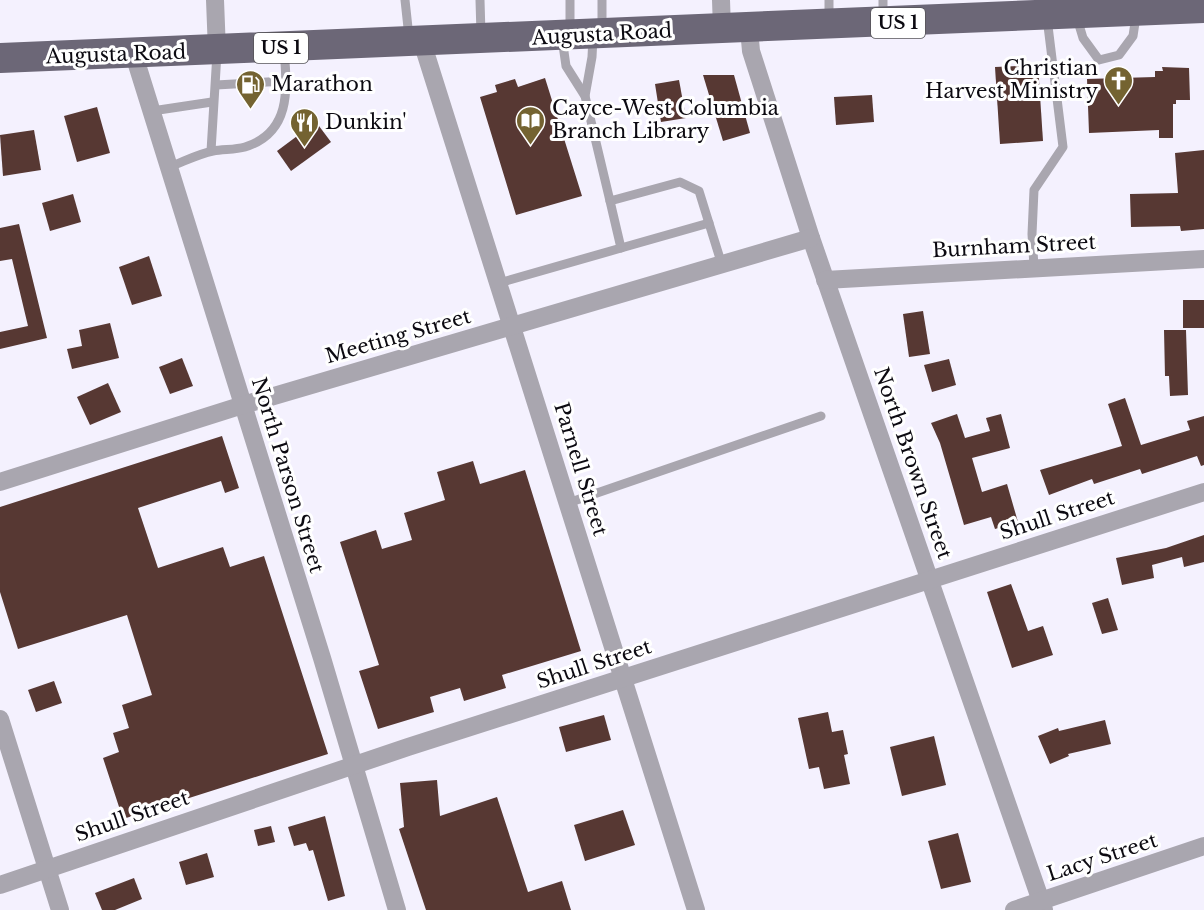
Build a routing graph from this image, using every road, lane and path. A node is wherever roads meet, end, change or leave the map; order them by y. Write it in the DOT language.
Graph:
graph roads {
  1 [pos="215,0"];
  2 [pos="405,0"];
  3 [pos="480,0"];
  4 [pos="570,0"];
  5 [pos="602,0"];
  6 [pos="1204,9"];
  7 [pos="1137,11"];
  8 [pos="829,13"];
  9 [pos="1049,13"];
  10 [pos="897,14"];
  11 [pos="731,19"];
  12 [pos="582,35"];
  13 [pos="481,40"];
  14 [pos="416,42"];
  15 [pos="284,48"];
  16 [pos="217,51"];
  17 [pos="134,54"];
  18 [pos="0,58"];
  19 [pos="285,81"];
  20 [pos="216,85"];
  21 [pos="585,96"];
  22 [pos="212,102"];
  23 [pos="152,111"];
  24 [pos="212,151"];
  25 [pos="169,167"];
  26 [pos="610,201"];
  27 [pos="709,224"];
  28 [pos="811,238"];
  29 [pos="621,248"];
  30 [pos="1204,259"];
  31 [pos="722,265"];
  32 [pos="1035,267"];
  33 [pos="825,280"];
  34 [pos="499,283"];
  35 [pos="513,326"];
  36 [pos="243,405"];
  37 [pos="821,416"];
  38 [pos="0,482"];
  39 [pos="1204,492"];
  40 [pos="568,503"];
  41 [pos="929,580"];
  42 [pos="623,678"];
  43 [pos="0,719"];
  44 [pos="353,766"];
  45 [pos="1204,846"];
  46 [pos="46,869"];
  47 [pos="0,885"];
  48 [pos="1042,906"];
  49 [pos="60,910"];
  50 [pos="398,910"];
  51 [pos="696,910"];
  52 [pos="1014,910"];
  1 -- 16 [label="street"];
  2 -- 14 [label="lane"];
  3 -- 13 [label="lane"];
  4 -- 12 [label="lane"];
  5 -- 12 [label="lane"];
  6 -- 7 [label="main road, Augusta Road / US 1"];
  7 -- 9 [label="main road, Augusta Road / US 1"];
  7 -- 9 [label="lane"];
  8 -- 10 [label="main road, Augusta Road / US 1"];
  8 -- 11 [label="main road, Augusta Road / US 1"];
  9 -- 10 [label="main road, Augusta Road / US 1"];
  9 -- 32 [label="lane"];
  11 -- 12 [label="main road, Augusta Road / US 1"];
  11 -- 28 [label="street, North Brown Street"];
  12 -- 13 [label="main road, Augusta Road / US 1"];
  12 -- 21 [label="lane"];
  12 -- 21 [label="lane"];
  13 -- 14 [label="main road, Augusta Road / US 1"];
  14 -- 15 [label="main road, Augusta Road / US 1"];
  14 -- 34 [label="street, Parnell Street"];
  15 -- 16 [label="main road, Augusta Road / US 1"];
  15 -- 19 [label="lane"];
  16 -- 17 [label="main road, Augusta Road / US 1"];
  16 -- 20 [label="lane"];
  17 -- 18 [label="main road, Augusta Road / US 1"];
  17 -- 23 [label="street, North Parson Street"];
  19 -- 20 [label="lane"];
  19 -- 24 [label="lane"];
  20 -- 22 [label="lane"];
  21 -- 26 [label="lane"];
  22 -- 23 [label="lane"];
  22 -- 24 [label="lane"];
  23 -- 25 [label="street, North Parson Street"];
  24 -- 25 [label="lane"];
  25 -- 36 [label="street, North Parson Street"];
  26 -- 27 [label="lane"];
  26 -- 29 [label="lane"];
  27 -- 29 [label="lane"];
  27 -- 31 [label="lane"];
  28 -- 31 [label="street, Meeting Street"];
  28 -- 33 [label="street, North Brown Street"];
  29 -- 34 [label="lane"];
  30 -- 32 [label="street, Burnham Street"];
  31 -- 35 [label="street, Meeting Street"];
  32 -- 33 [label="street, Burnham Street"];
  33 -- 41 [label="street, North Brown Street"];
  34 -- 35 [label="street, Parnell Street"];
  35 -- 36 [label="street, Meeting Street"];
  35 -- 40 [label="street, Parnell Street"];
  36 -- 38 [label="street, Meeting Street"];
  36 -- 44 [label="street, North Parson Street"];
  37 -- 40 [label="lane"];
  39 -- 41 [label="street, Shull Street"];
  40 -- 42 [label="street, Parnell Street"];
  41 -- 42 [label="street, Shull Street"];
  41 -- 48 [label="street, North Brown Street"];
  42 -- 44 [label="street, Shull Street"];
  42 -- 51 [label="street, Parnell Street"];
  43 -- 46 [label="street"];
  44 -- 46 [label="street, Shull Street"];
  44 -- 50 [label="street, North Parson Street"];
  45 -- 48 [label="street, Lacy Street"];
  46 -- 47 [label="street, Shull Street"];
  46 -- 49 [label="street"];
  48 -- 52 [label="street, Lacy Street"];
}
